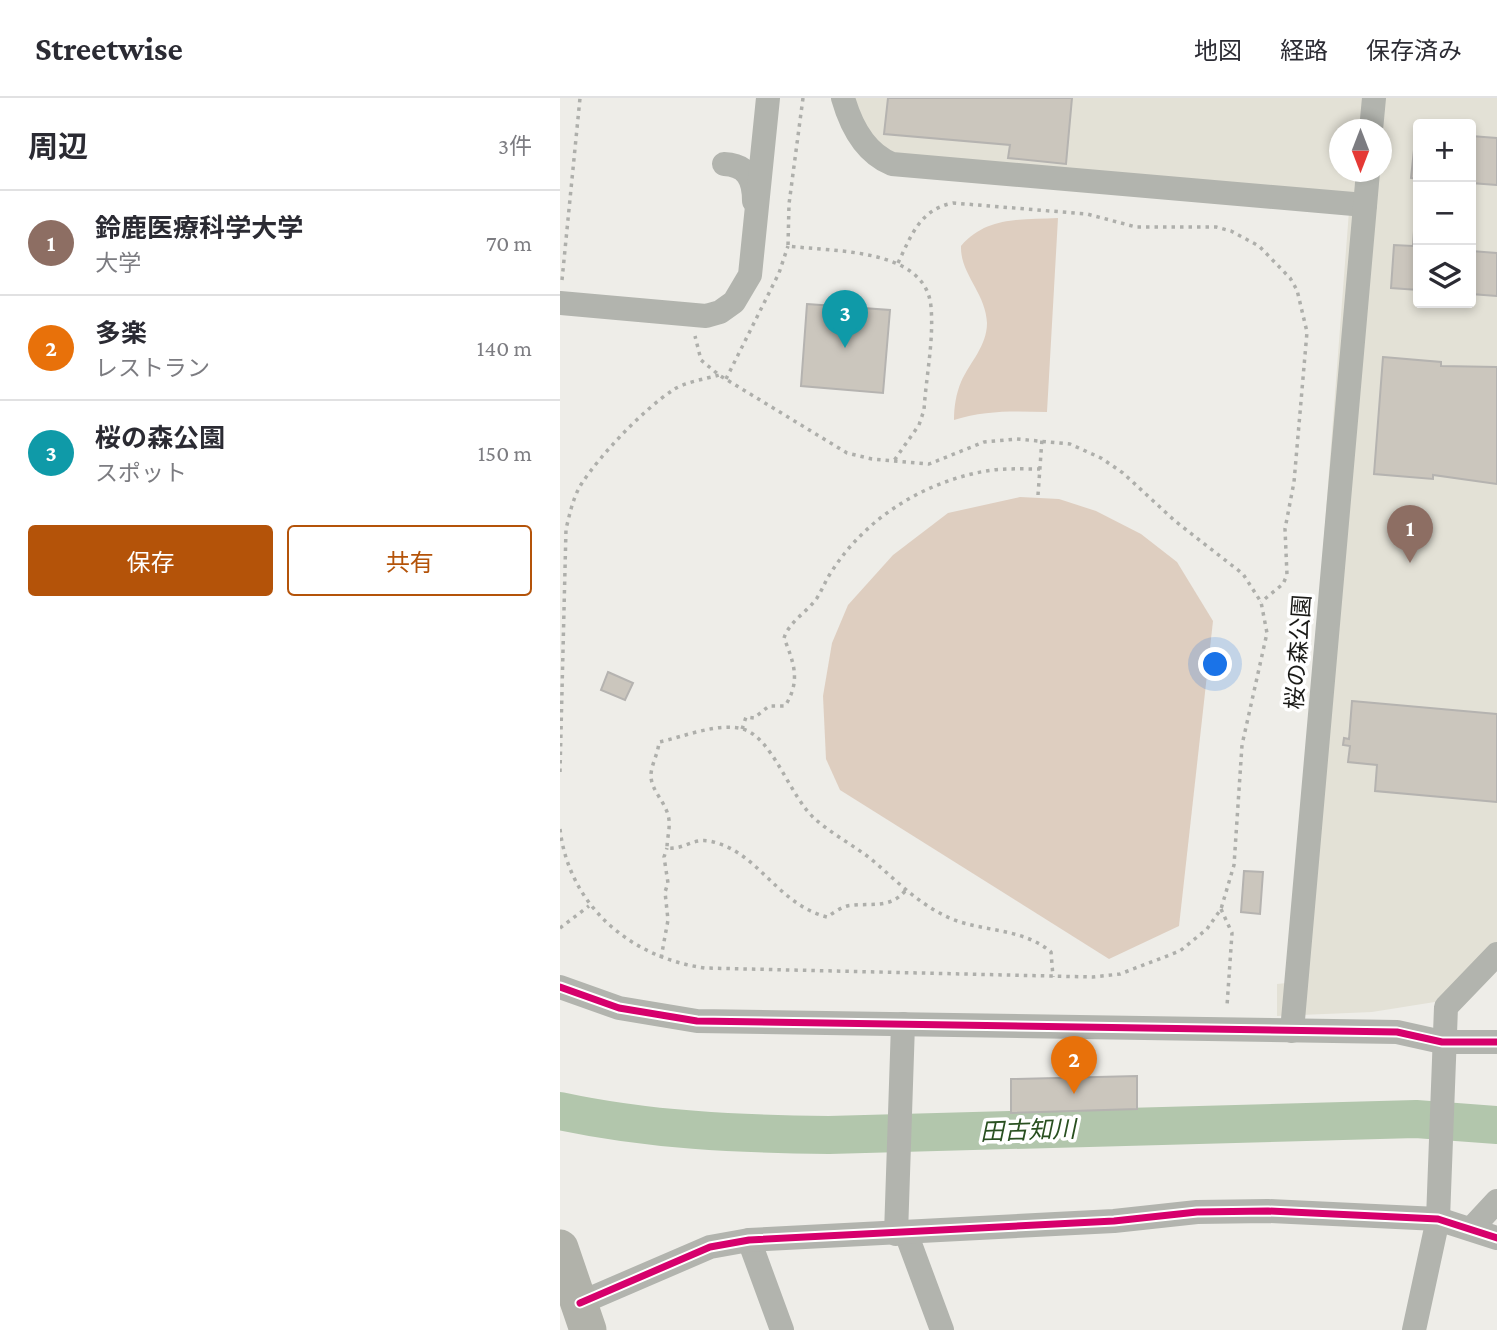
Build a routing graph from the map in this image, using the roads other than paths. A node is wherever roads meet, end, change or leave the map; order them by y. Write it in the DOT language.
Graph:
graph roads {
  1 [pos="768,98"];
  2 [pos="843,98"];
  3 [pos="1374,98"];
  4 [pos="1372,119"];
  5 [pos="724,163"];
  6 [pos="1367,182"];
  7 [pos="1365,205"];
  8 [pos="755,229"];
  9 [pos="561,294"];
  10 [pos="1497,954"];
  11 [pos="560,987"];
  12 [pos="903,1024"];
  13 [pos="1293,1031"];
  14 [pos="1442,1042"];
  15 [pos="1497,1042"];
  16 [pos="1497,1201"];
  17 [pos="1438,1219"];
  18 [pos="1471,1229"];
  19 [pos="901,1233"];
  20 [pos="1497,1238"];
  21 [pos="749,1240"];
  22 [pos="560,1248"];
  23 [pos="584,1316"];
  24 [pos="782,1330"];
  25 [pos="942,1330"];
  26 [pos="1414,1330"];
  1 -- 8 [label="street"];
  2 -- 7 [label="street"];
  3 -- 4 [label="street"];
  5 -- 8 [label="street"];
  6 -- 7 [label="street"];
  7 -- 13 [label="street"];
  8 -- 9 [label="street"];
  10 -- 14 [label="street"];
  11 -- 12 [label="street"];
  12 -- 13 [label="street"];
  12 -- 19 [label="street"];
  13 -- 14 [label="street"];
  14 -- 15 [label="street"];
  14 -- 17 [label="street"];
  16 -- 18 [label="street"];
  17 -- 18 [label="street"];
  17 -- 19 [label="street"];
  17 -- 26 [label="street"];
  18 -- 20 [label="street"];
  19 -- 21 [label="street"];
  19 -- 25 [label="street"];
  21 -- 23 [label="street"];
  21 -- 24 [label="street"];
  22 -- 23 [label="highway"];
}
